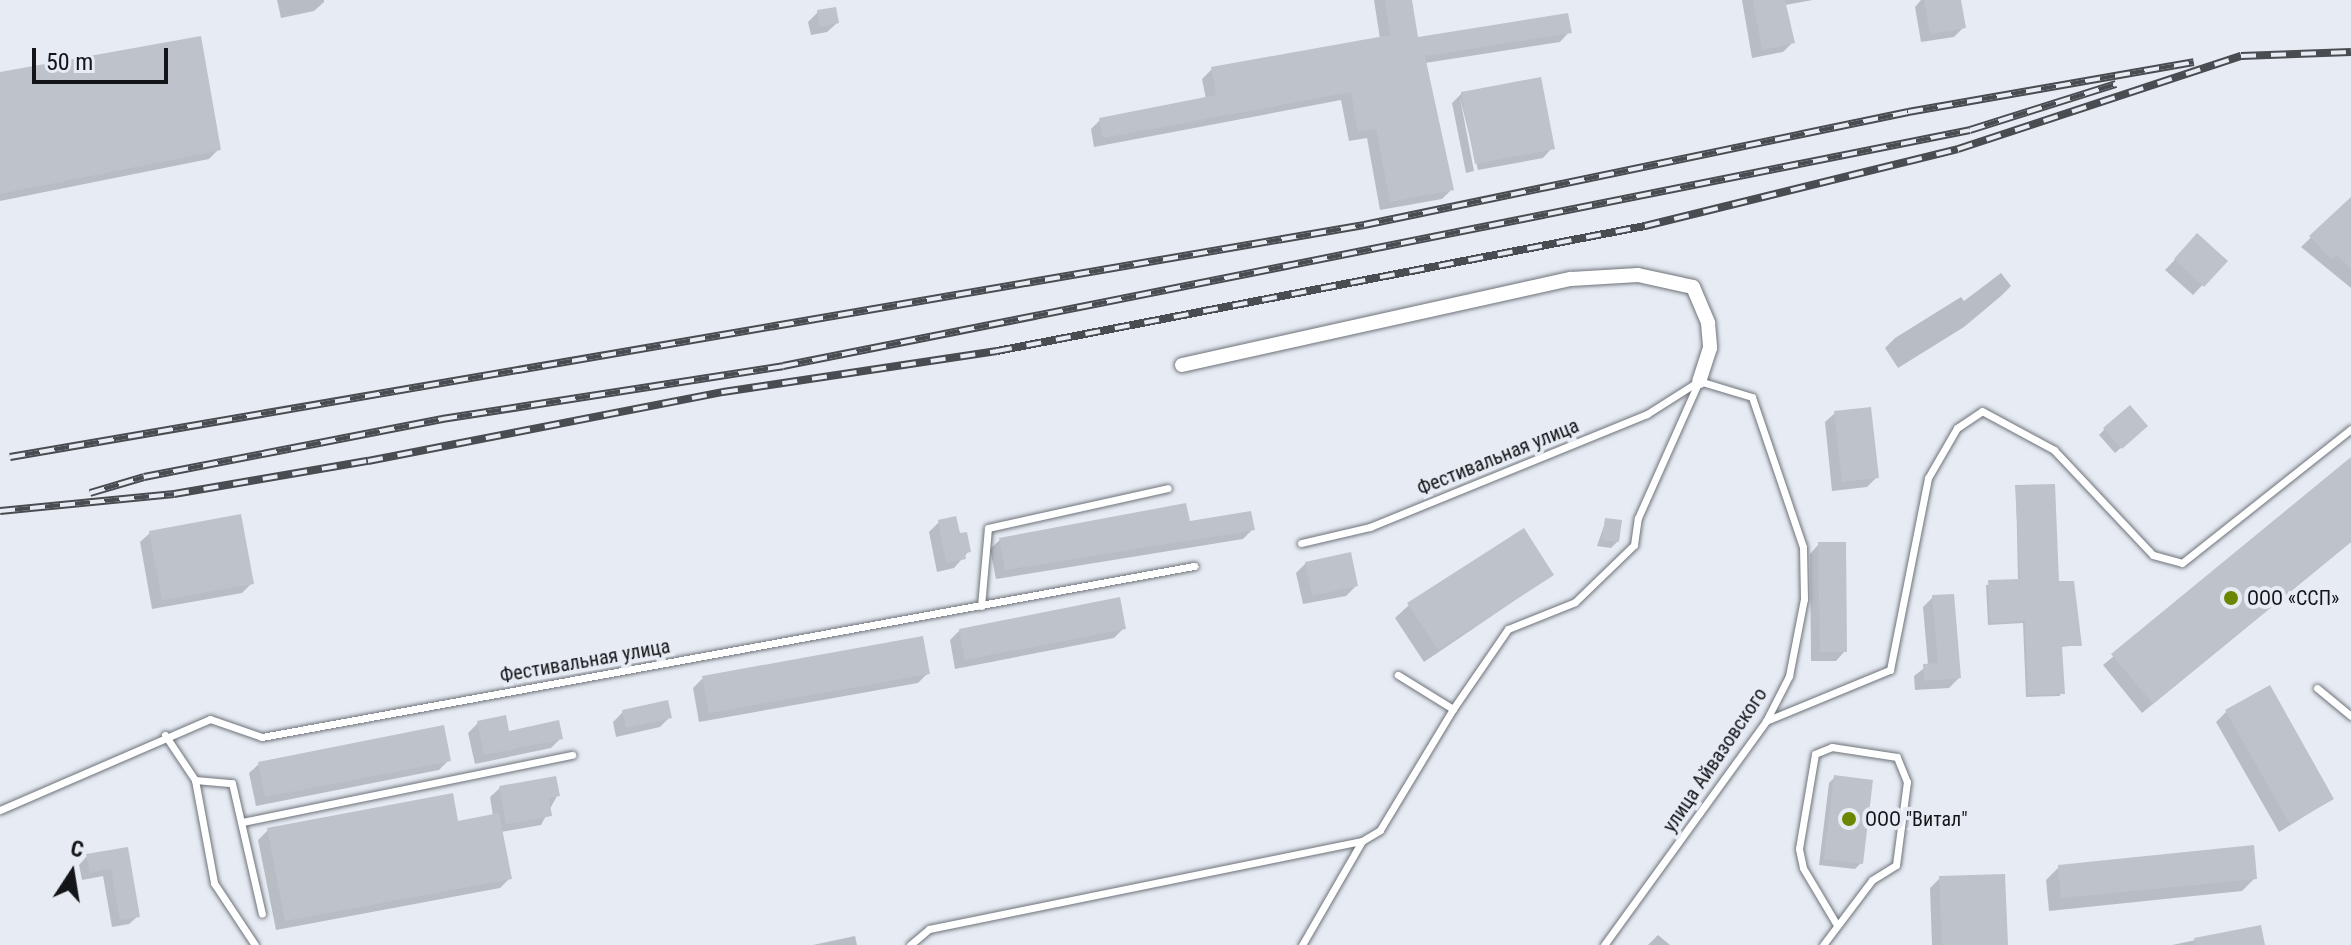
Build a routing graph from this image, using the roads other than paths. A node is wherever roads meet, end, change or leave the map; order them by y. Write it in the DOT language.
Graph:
graph roads {
  1 [pos="1182,365"];
  2 [pos="1699,381"];
  3 [pos="2351,429"];
  4 [pos="1168,488"];
  5 [pos="1301,543"];
  6 [pos="1194,566"];
  7 [pos="981,606"];
  8 [pos="1398,675"];
  9 [pos="2317,688"];
  10 [pos="1453,709"];
  11 [pos="2349,711"];
  12 [pos="1766,721"];
  13 [pos="165,735"];
  14 [pos="572,755"];
  15 [pos="195,780"];
  16 [pos="0,810"];
  17 [pos="242,822"];
  18 [pos="1362,841"];
  19 [pos="262,914"];
  20 [pos="1837,925"];
  21 [pos="255,945"];
  22 [pos="910,945"];
  23 [pos="1302,945"];
  24 [pos="1604,945"];
  25 [pos="1823,945"];
  1 -- 2 [label="street"];
  2 -- 5 [label="lane, Фестивальная улица"];
  2 -- 10 [label="lane"];
  2 -- 12 [label="lane, улица Айвазовского"];
  3 -- 12 [label="lane"];
  4 -- 7 [label="lane"];
  6 -- 7 [label="lane, Фестивальная улица"];
  7 -- 13 [label="lane, Фестивальная улица"];
  8 -- 10 [label="lane"];
  9 -- 11 [label="lane"];
  10 -- 18 [label="lane"];
  12 -- 24 [label="lane, улица Айвазовского"];
  13 -- 15 [label="lane"];
  13 -- 16 [label="lane, Фестивальная улица"];
  14 -- 17 [label="lane"];
  15 -- 17 [label="lane"];
  15 -- 21 [label="lane"];
  17 -- 19 [label="lane"];
  18 -- 22 [label="lane"];
  18 -- 23 [label="lane"];
  20 -- 20 [label="lane"];
  20 -- 25 [label="lane"];
}
